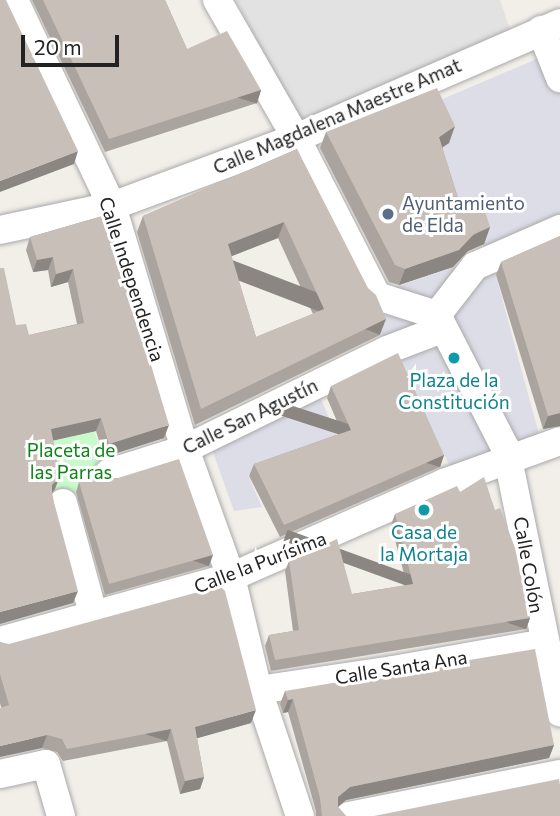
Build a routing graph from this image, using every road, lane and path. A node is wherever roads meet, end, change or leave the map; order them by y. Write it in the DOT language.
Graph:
graph roads {
  1 [pos="14,0"];
  2 [pos="217,0"];
  3 [pos="550,27"];
  4 [pos="560,78"];
  5 [pos="296,138"];
  6 [pos="112,206"];
  7 [pos="560,229"];
  8 [pos="0,230"];
  9 [pos="439,322"];
  10 [pos="560,441"];
  11 [pos="185,449"];
  12 [pos="510,458"];
  13 [pos="109,473"];
  14 [pos="63,503"];
  15 [pos="230,577"];
  16 [pos="94,617"];
  17 [pos="0,641"];
  18 [pos="544,643"];
  19 [pos="258,690"];
  20 [pos="560,713"];
  21 [pos="0,774"];
  22 [pos="560,774"];
  23 [pos="61,816"];
  24 [pos="300,816"];
  25 [pos="349,816"];
  1 -- 6 [label="street, Calle Independencia"];
  2 -- 5 [label="street"];
  3 -- 4 [label="street"];
  3 -- 5 [label="street, Calle Magdalena Maestre Amat"];
  5 -- 6 [label="street, Calle Magdalena Maestre Amat"];
  5 -- 9 [label="street"];
  6 -- 8 [label="street, Calle Magdalena Maestre Amat"];
  6 -- 11 [label="street, Calle Independencia"];
  7 -- 9 [label="street"];
  9 -- 11 [label="street, Calle San Agustín"];
  9 -- 12 [label="street, Calle Colón"];
  10 -- 12 [label="street, Calle la Purísima"];
  11 -- 13 [label="street, Calle San Agustín"];
  11 -- 15 [label="street, Calle Independencia"];
  12 -- 15 [label="street, Calle la Purísima"];
  12 -- 18 [label="street, Calle Colón"];
  14 -- 16 [label="street"];
  15 -- 16 [label="street, Calle la Purísima"];
  15 -- 19 [label="street, Calle Independencia"];
  16 -- 17 [label="street, Calle la Purísima"];
  18 -- 19 [label="street, Calle Santa Ana"];
  18 -- 20 [label="street, Calle Colón"];
  19 -- 24 [label="street, Calle Independencia"];
  21 -- 23 [label="street"];
  22 -- 25 [label="street"];
}
